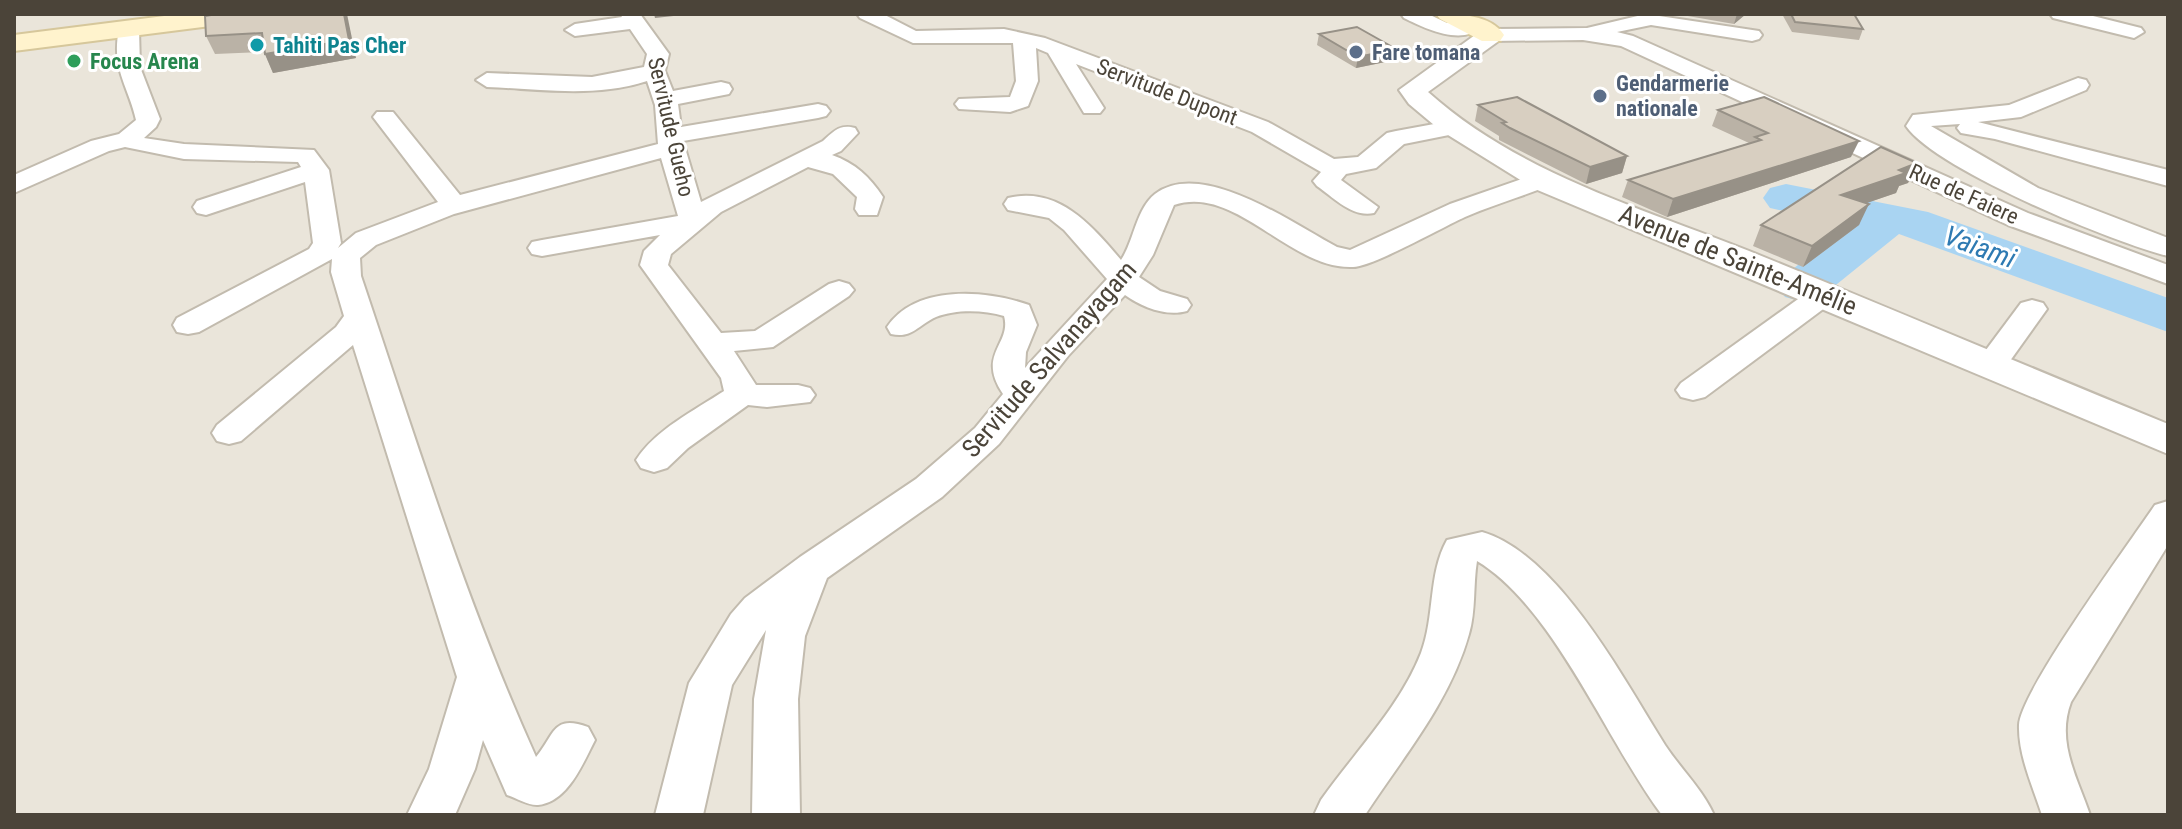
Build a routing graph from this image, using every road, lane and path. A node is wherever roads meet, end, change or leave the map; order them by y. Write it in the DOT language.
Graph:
graph roads {
  1 [pos="242,14"];
  2 [pos="867,14"];
  3 [pos="1411,14"];
  4 [pos="2060,14"];
  5 [pos="631,18"];
  6 [pos="1587,24"];
  7 [pos="1470,25"];
  8 [pos="129,29"];
  9 [pos="575,30"];
  10 [pos="2134,32"];
  11 [pos="1752,35"];
  12 [pos="1019,37"];
  13 [pos="14,43"];
  14 [pos="1057,50"];
  15 [pos="654,71"];
  16 [pos="487,80"];
  17 [pos="2078,85"];
  18 [pos="721,89"];
  19 [pos="665,99"];
  20 [pos="967,104"];
  21 [pos="1092,108"];
  22 [pos="818,111"];
  23 [pos="385,117"];
  24 [pos="1456,127"];
  25 [pos="846,133"];
  26 [pos="1927,136"];
  27 [pos="128,139"];
  28 [pos="670,142"];
  29 [pos="317,158"];
  30 [pos="804,159"];
  31 [pos="1339,167"];
  32 [pos="754,170"];
  33 [pos="2168,178"];
  34 [pos="1542,180"];
  35 [pos="14,185"];
  36 [pos="1017,204"];
  37 [pos="455,206"];
  38 [pos="206,207"];
  39 [pos="1365,207"];
  40 [pos="868,209"];
  41 [pos="693,221"];
  42 [pos="542,248"];
  43 [pos="2168,248"];
  44 [pos="2168,275"];
  45 [pos="1123,279"];
  46 [pos="839,290"];
  47 [pos="1823,295"];
  48 [pos="1176,305"];
  49 [pos="2032,309"];
  50 [pos="360,316"];
  51 [pos="188,325"];
  52 [pos="902,327"];
  53 [pos="713,343"];
  54 [pos="1991,365"];
  55 [pos="1693,390"];
  56 [pos="742,394"];
  57 [pos="1022,394"];
  58 [pos="798,395"];
  59 [pos="229,433"];
  60 [pos="2168,440"];
  61 [pos="654,460"];
  62 [pos="2168,514"];
  63 [pos="810,571"];
  64 [pos="479,676"];
  65 [pos="572,740"];
  66 [pos="431,815"];
  67 [pos="679,815"];
  68 [pos="776,815"];
  69 [pos="1338,815"];
  70 [pos="1690,815"];
  71 [pos="2066,815"];
  1 -- 8 [label="main road"];
  2 -- 12 [label="street, Servitude Dupont"];
  3 -- 7 [label="street, Rue de Faiere"];
  4 -- 10 [label="street"];
  5 -- 9 [label="street"];
  5 -- 15 [label="street, Servitude Gueho"];
  6 -- 7 [label="street, Rue de Faiere"];
  6 -- 11 [label="street"];
  6 -- 44 [label="street, Rue de Faiere"];
  7 -- 24 [label="street, Avenue de Sainte-Amélie"];
  8 -- 13 [label="main road"];
  8 -- 27 [label="street"];
  12 -- 14 [label="street, Servitude Dupont"];
  12 -- 20 [label="street"];
  14 -- 21 [label="street"];
  14 -- 31 [label="street, Servitude Dupont"];
  15 -- 16 [label="street"];
  15 -- 19 [label="street, Servitude Gueho"];
  17 -- 26 [label="street"];
  18 -- 19 [label="street"];
  19 -- 28 [label="street, Servitude Gueho"];
  22 -- 28 [label="street"];
  23 -- 37 [label="street"];
  24 -- 31 [label="street"];
  24 -- 34 [label="street, Avenue de Sainte-Amélie"];
  25 -- 30 [label="street"];
  26 -- 33 [label="street"];
  26 -- 43 [label="street"];
  27 -- 29 [label="street"];
  27 -- 35 [label="street"];
  28 -- 37 [label="street"];
  28 -- 41 [label="street, Servitude Gueho"];
  29 -- 38 [label="street"];
  29 -- 51 [label="street"];
  30 -- 40 [label="street"];
  30 -- 41 [label="street"];
  31 -- 39 [label="street"];
  32 -- 41 [label="street"];
  34 -- 45 [label="street, Servitude Salvanayagam"];
  34 -- 47 [label="street, Avenue de Sainte-Amélie"];
  36 -- 45 [label="street"];
  37 -- 50 [label="street"];
  41 -- 42 [label="street"];
  41 -- 53 [label="street, Servitude Gueho"];
  45 -- 48 [label="street"];
  45 -- 57 [label="street, Servitude Salvanayagam"];
  46 -- 53 [label="street"];
  47 -- 54 [label="street, Avenue de Sainte-Amélie"];
  47 -- 55 [label="street"];
  49 -- 54 [label="street"];
  50 -- 59 [label="street"];
  50 -- 64 [label="street"];
  52 -- 57 [label="street"];
  53 -- 56 [label="street, Servitude Gueho"];
  54 -- 60 [label="street, Avenue de Sainte-Amélie"];
  56 -- 58 [label="street"];
  56 -- 61 [label="street"];
  57 -- 63 [label="street, Servitude Salvanayagam"];
  62 -- 71 [label="street"];
  63 -- 67 [label="street, Servitude Salvanayagam"];
  63 -- 68 [label="street"];
  64 -- 65 [label="street"];
  64 -- 66 [label="street"];
  69 -- 70 [label="street"];
}
